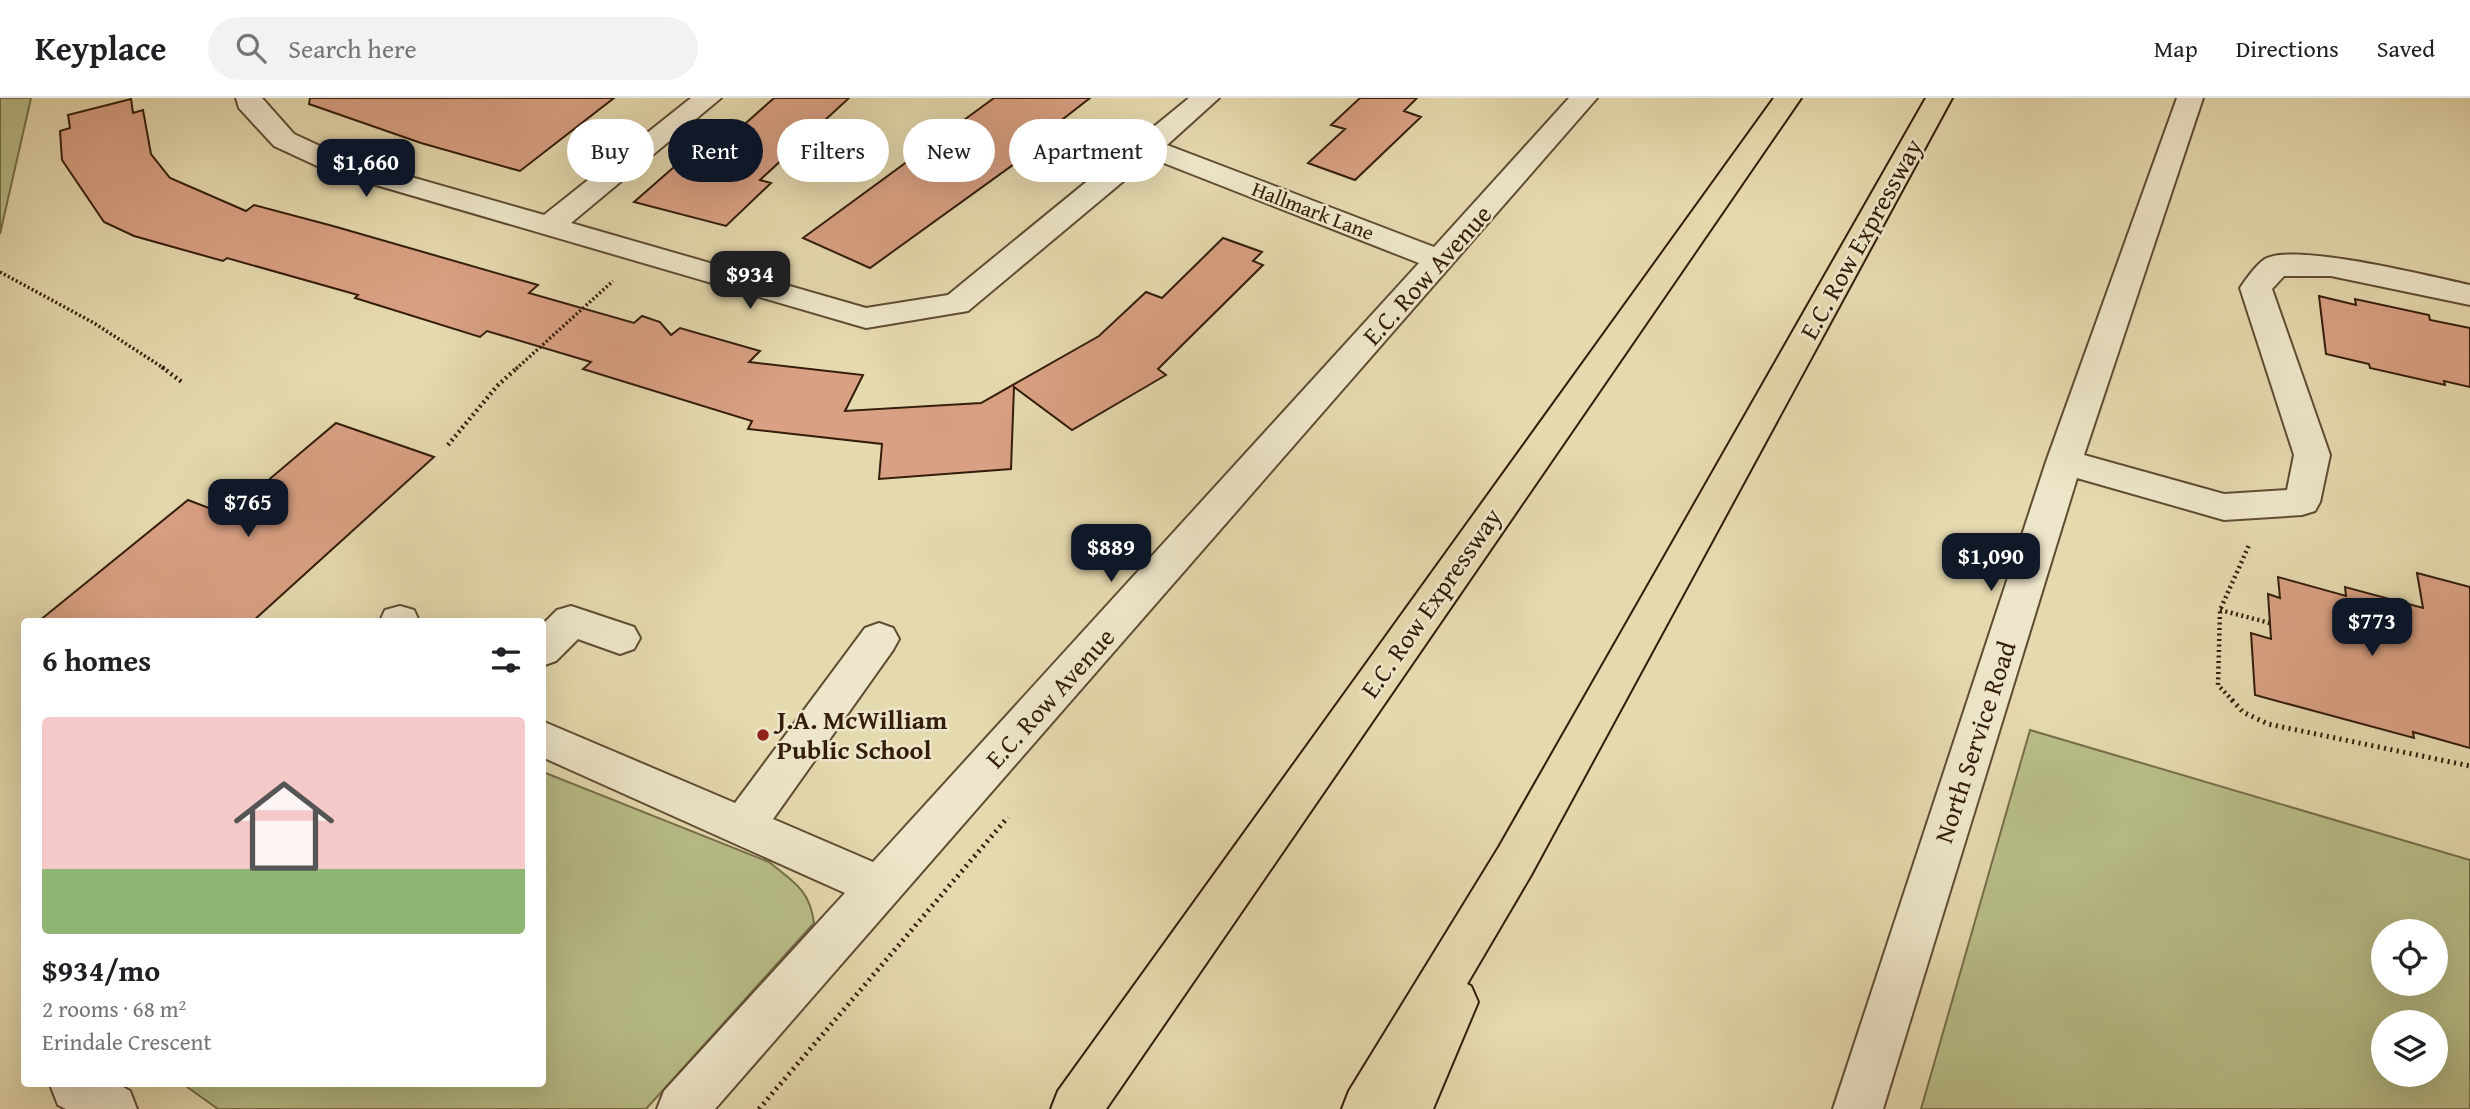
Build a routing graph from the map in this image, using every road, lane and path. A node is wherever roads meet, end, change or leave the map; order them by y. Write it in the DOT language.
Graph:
graph roads {
  1 [pos="249,98"];
  2 [pos="708,98"];
  3 [pos="1206,98"];
  4 [pos="1584,98"];
  5 [pos="1788,98"];
  6 [pos="1939,98"];
  7 [pos="2190,98"];
  8 [pos="1167,130"];
  9 [pos="1167,155"];
  10 [pos="1105,182"];
  11 [pos="549,226"];
  12 [pos="1440,260"];
  13 [pos="0,272"];
  14 [pos="621,274"];
  15 [pos="2470,295"];
  16 [pos="183,383"];
  17 [pos="448,445"];
  18 [pos="2064,462"];
  19 [pos="2255,531"];
  20 [pos="2220,610"];
  21 [pos="2270,623"];
  22 [pos="620,638"];
  23 [pos="879,639"];
  24 [pos="546,646"];
  25 [pos="546,740"];
  26 [pos="2470,766"];
  27 [pos="743,826"];
  28 [pos="1514,861"];
  29 [pos="881,887"];
  30 [pos="1162,986"];
  31 [pos="76,1087"];
  32 [pos="112,1109"];
  33 [pos="682,1109"];
  34 [pos="1055,1109"];
  35 [pos="1076,1109"];
  36 [pos="1367,1109"];
  37 [pos="1408,1109"];
  38 [pos="1858,1109"];
  1 -- 11 [label="street"];
  2 -- 11 [label="street"];
  3 -- 8 [label="street"];
  4 -- 12 [label="street, E.C. Row Avenue"];
  5 -- 30 [label="highway, E.C. Row Expressway"];
  6 -- 28 [label="highway, E.C. Row Expressway"];
  7 -- 18 [label="street, North Service Road"];
  9 -- 12 [label="street, Hallmark Lane"];
  10 -- 11 [label="street"];
  12 -- 29 [label="street, E.C. Row Avenue"];
  13 -- 16 [label="path"];
  14 -- 17 [label="path"];
  15 -- 18 [label="street"];
  18 -- 38 [label="street, North Service Road"];
  19 -- 20 [label="path"];
  20 -- 21 [label="path"];
  20 -- 26 [label="path"];
  22 -- 24 [label="street"];
  23 -- 27 [label="street"];
  25 -- 27 [label="street"];
  27 -- 29 [label="street"];
  28 -- 36 [label="highway, E.C. Row Expressway"];
  28 -- 37 [label="highway"];
  29 -- 33 [label="street, E.C. Row Avenue"];
  30 -- 34 [label="highway"];
  30 -- 35 [label="highway, E.C. Row Expressway"];
  31 -- 32 [label="street"];
}
